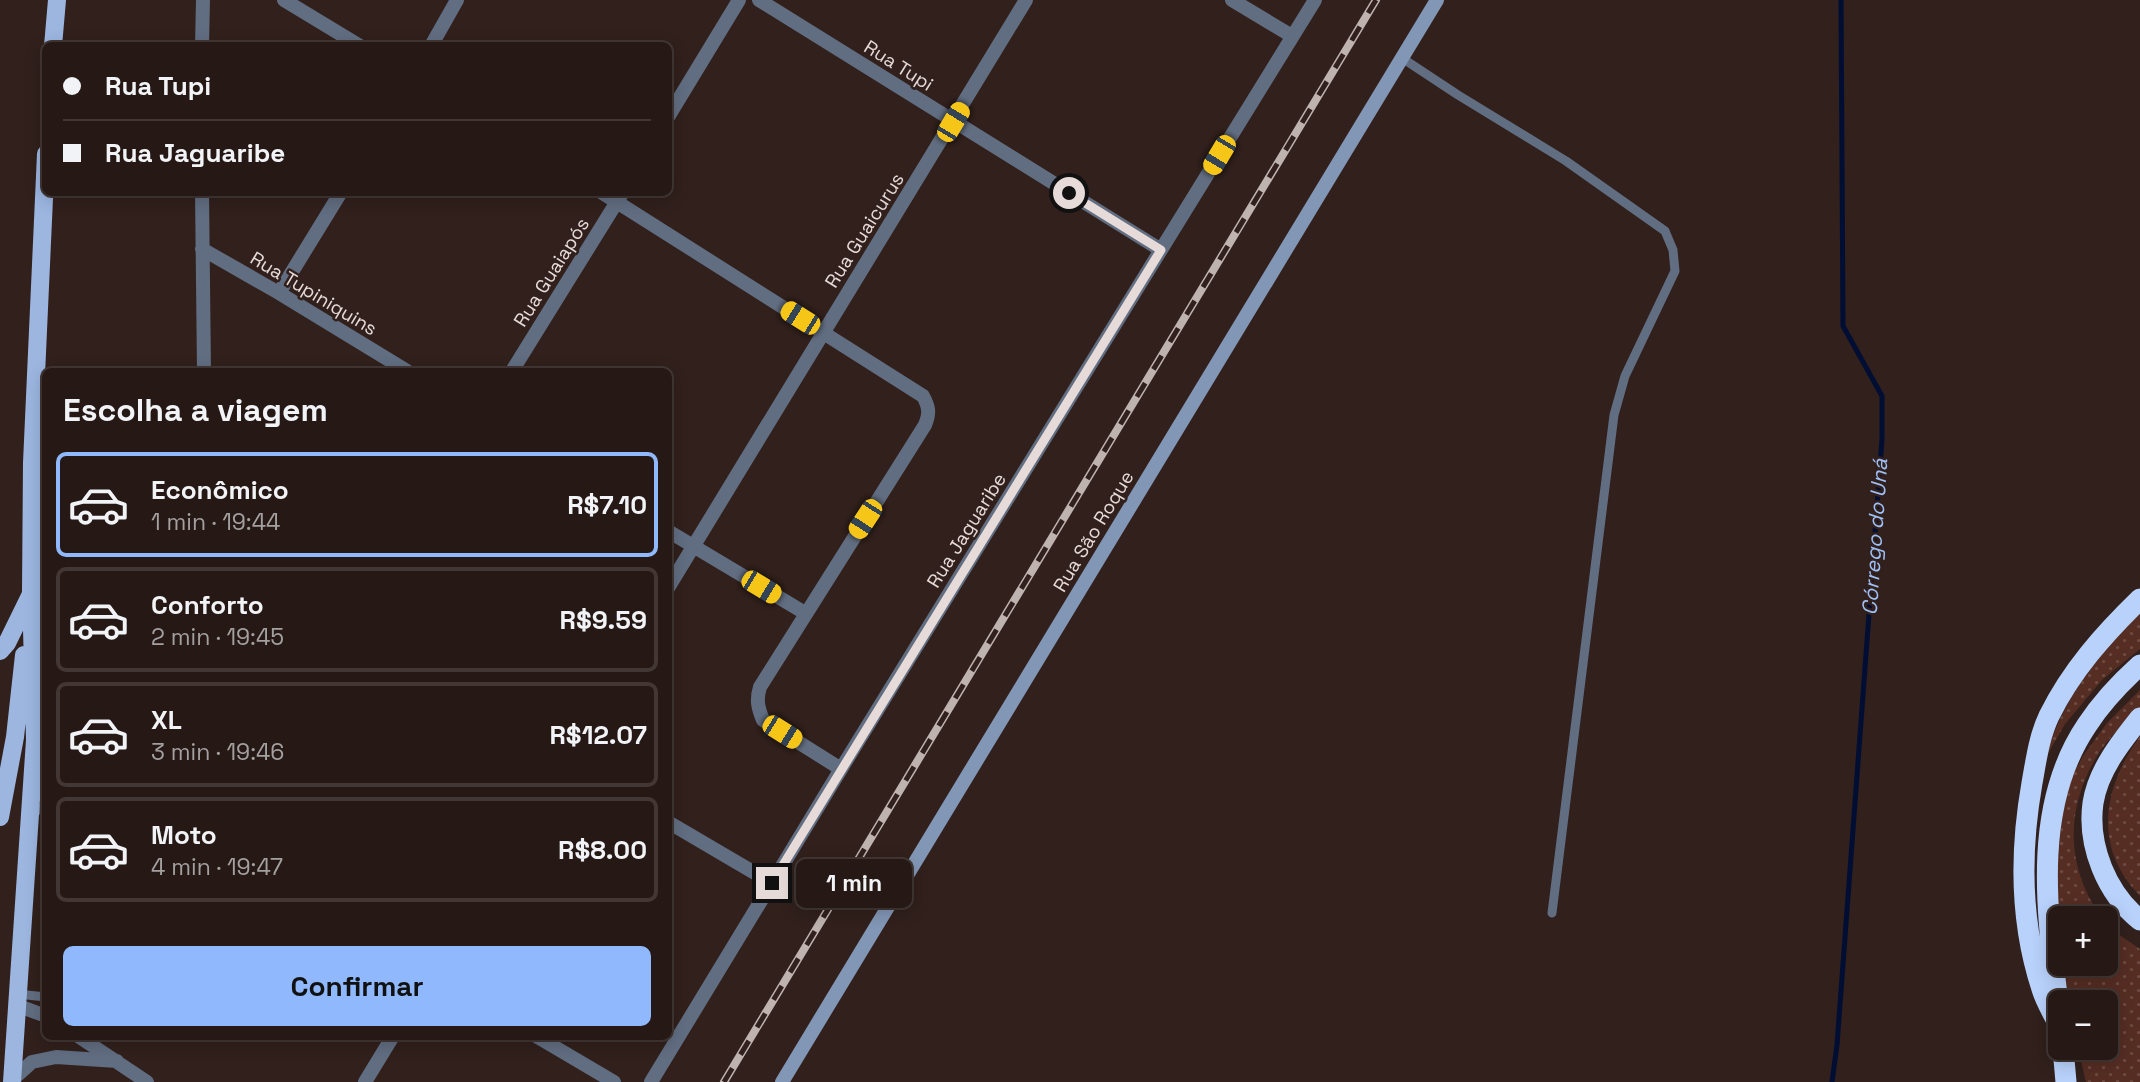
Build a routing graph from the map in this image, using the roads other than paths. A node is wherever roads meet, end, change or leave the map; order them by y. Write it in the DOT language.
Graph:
graph roads {
  1 [pos="57,0"];
  2 [pos="203,0"];
  3 [pos="284,0"];
  4 [pos="457,0"];
  5 [pos="739,0"];
  6 [pos="760,0"];
  7 [pos="1026,0"];
  8 [pos="1232,0"];
  9 [pos="1315,0"];
  10 [pos="1437,0"];
  11 [pos="1292,36"];
  12 [pos="53,42"];
  13 [pos="202,42"];
  14 [pos="353,42"];
  15 [pos="433,42"];
  16 [pos="1402,58"];
  17 [pos="672,110"];
  18 [pos="953,122"];
  19 [pos="44,196"];
  20 [pos="202,196"];
  21 [pos="339,196"];
  22 [pos="620,197"];
  23 [pos="202,249"];
  24 [pos="1161,250"];
  25 [pos="279,293"];
  26 [pos="823,332"];
  27 [pos="204,368"];
  28 [pos="402,368"];
  29 [pos="514,368"];
  30 [pos="672,533"];
  31 [pos="694,546"];
  32 [pos="672,582"];
  33 [pos="31,592"];
  34 [pos="2140,599"];
  35 [pos="805,614"];
  36 [pos="0,651"];
  37 [pos="2140,665"];
  38 [pos="2140,718"];
  39 [pos="15,737"];
  40 [pos="40,742"];
  41 [pos="841,769"];
  42 [pos="38,809"];
  43 [pos="0,817"];
  44 [pos="672,824"];
  45 [pos="772,883"];
  46 [pos="1552,913"];
  47 [pos="2140,920"];
  48 [pos="2057,990"];
  49 [pos="42,997"];
  50 [pos="17,1000"];
  51 [pos="2048,1002"];
  52 [pos="42,1013"];
  53 [pos="391,1040"];
  54 [pos="543,1040"];
  55 [pos="103,1042"];
  56 [pos="2064,1060"];
  57 [pos="117,1061"];
  58 [pos="12,1081"];
  59 [pos="147,1082"];
  60 [pos="365,1082"];
  61 [pos="614,1082"];
  62 [pos="652,1082"];
  63 [pos="782,1082"];
  64 [pos="2066,1082"];
  1 -- 12 [label="main road"];
  2 -- 13 [label="street"];
  3 -- 14 [label="street"];
  4 -- 15 [label="street"];
  5 -- 17 [label="street"];
  6 -- 18 [label="street, Rua Tupi"];
  7 -- 18 [label="street, Rua Guaicurus"];
  8 -- 11 [label="street"];
  9 -- 11 [label="street, Rua Jaguaribe"];
  10 -- 16 [label="street, Rua São Roque"];
  11 -- 24 [label="street, Rua Jaguaribe"];
  16 -- 46 [label="lane"];
  16 -- 63 [label="street, Rua São Roque"];
  18 -- 24 [label="street, Rua Tupi"];
  18 -- 26 [label="street, Rua Guaicurus"];
  19 -- 33 [label="main road"];
  20 -- 23 [label="street"];
  21 -- 25 [label="street"];
  22 -- 26 [label="street"];
  22 -- 29 [label="street, Rua Guaiapós"];
  23 -- 25 [label="street, Rua Tupiniquins"];
  23 -- 27 [label="street"];
  24 -- 41 [label="street, Rua Jaguaribe"];
  25 -- 28 [label="street, Rua Tupiniquins"];
  26 -- 31 [label="street, Rua Guaicurus"];
  26 -- 35 [label="street"];
  30 -- 31 [label="street"];
  31 -- 32 [label="street, Rua Guaicurus"];
  31 -- 35 [label="street"];
  33 -- 36 [label="main road"];
  33 -- 39 [label="main road"];
  33 -- 40 [label="main road"];
  34 -- 51 [label="highway"];
  35 -- 41 [label="street"];
  37 -- 48 [label="highway"];
  38 -- 47 [label="highway"];
  39 -- 40 [label="street"];
  39 -- 43 [label="main road"];
  40 -- 42 [label="main road"];
  41 -- 45 [label="street, Rua Jaguaribe"];
  42 -- 50 [label="main road"];
  44 -- 45 [label="street"];
  45 -- 62 [label="street, Rua Jaguaribe"];
  49 -- 50 [label="lane"];
  50 -- 52 [label="street"];
  50 -- 58 [label="main road"];
  53 -- 60 [label="street"];
  54 -- 61 [label="street"];
  55 -- 57 [label="street"];
  56 -- 64 [label="highway"];
  57 -- 58 [label="street"];
  57 -- 59 [label="street"];
}
